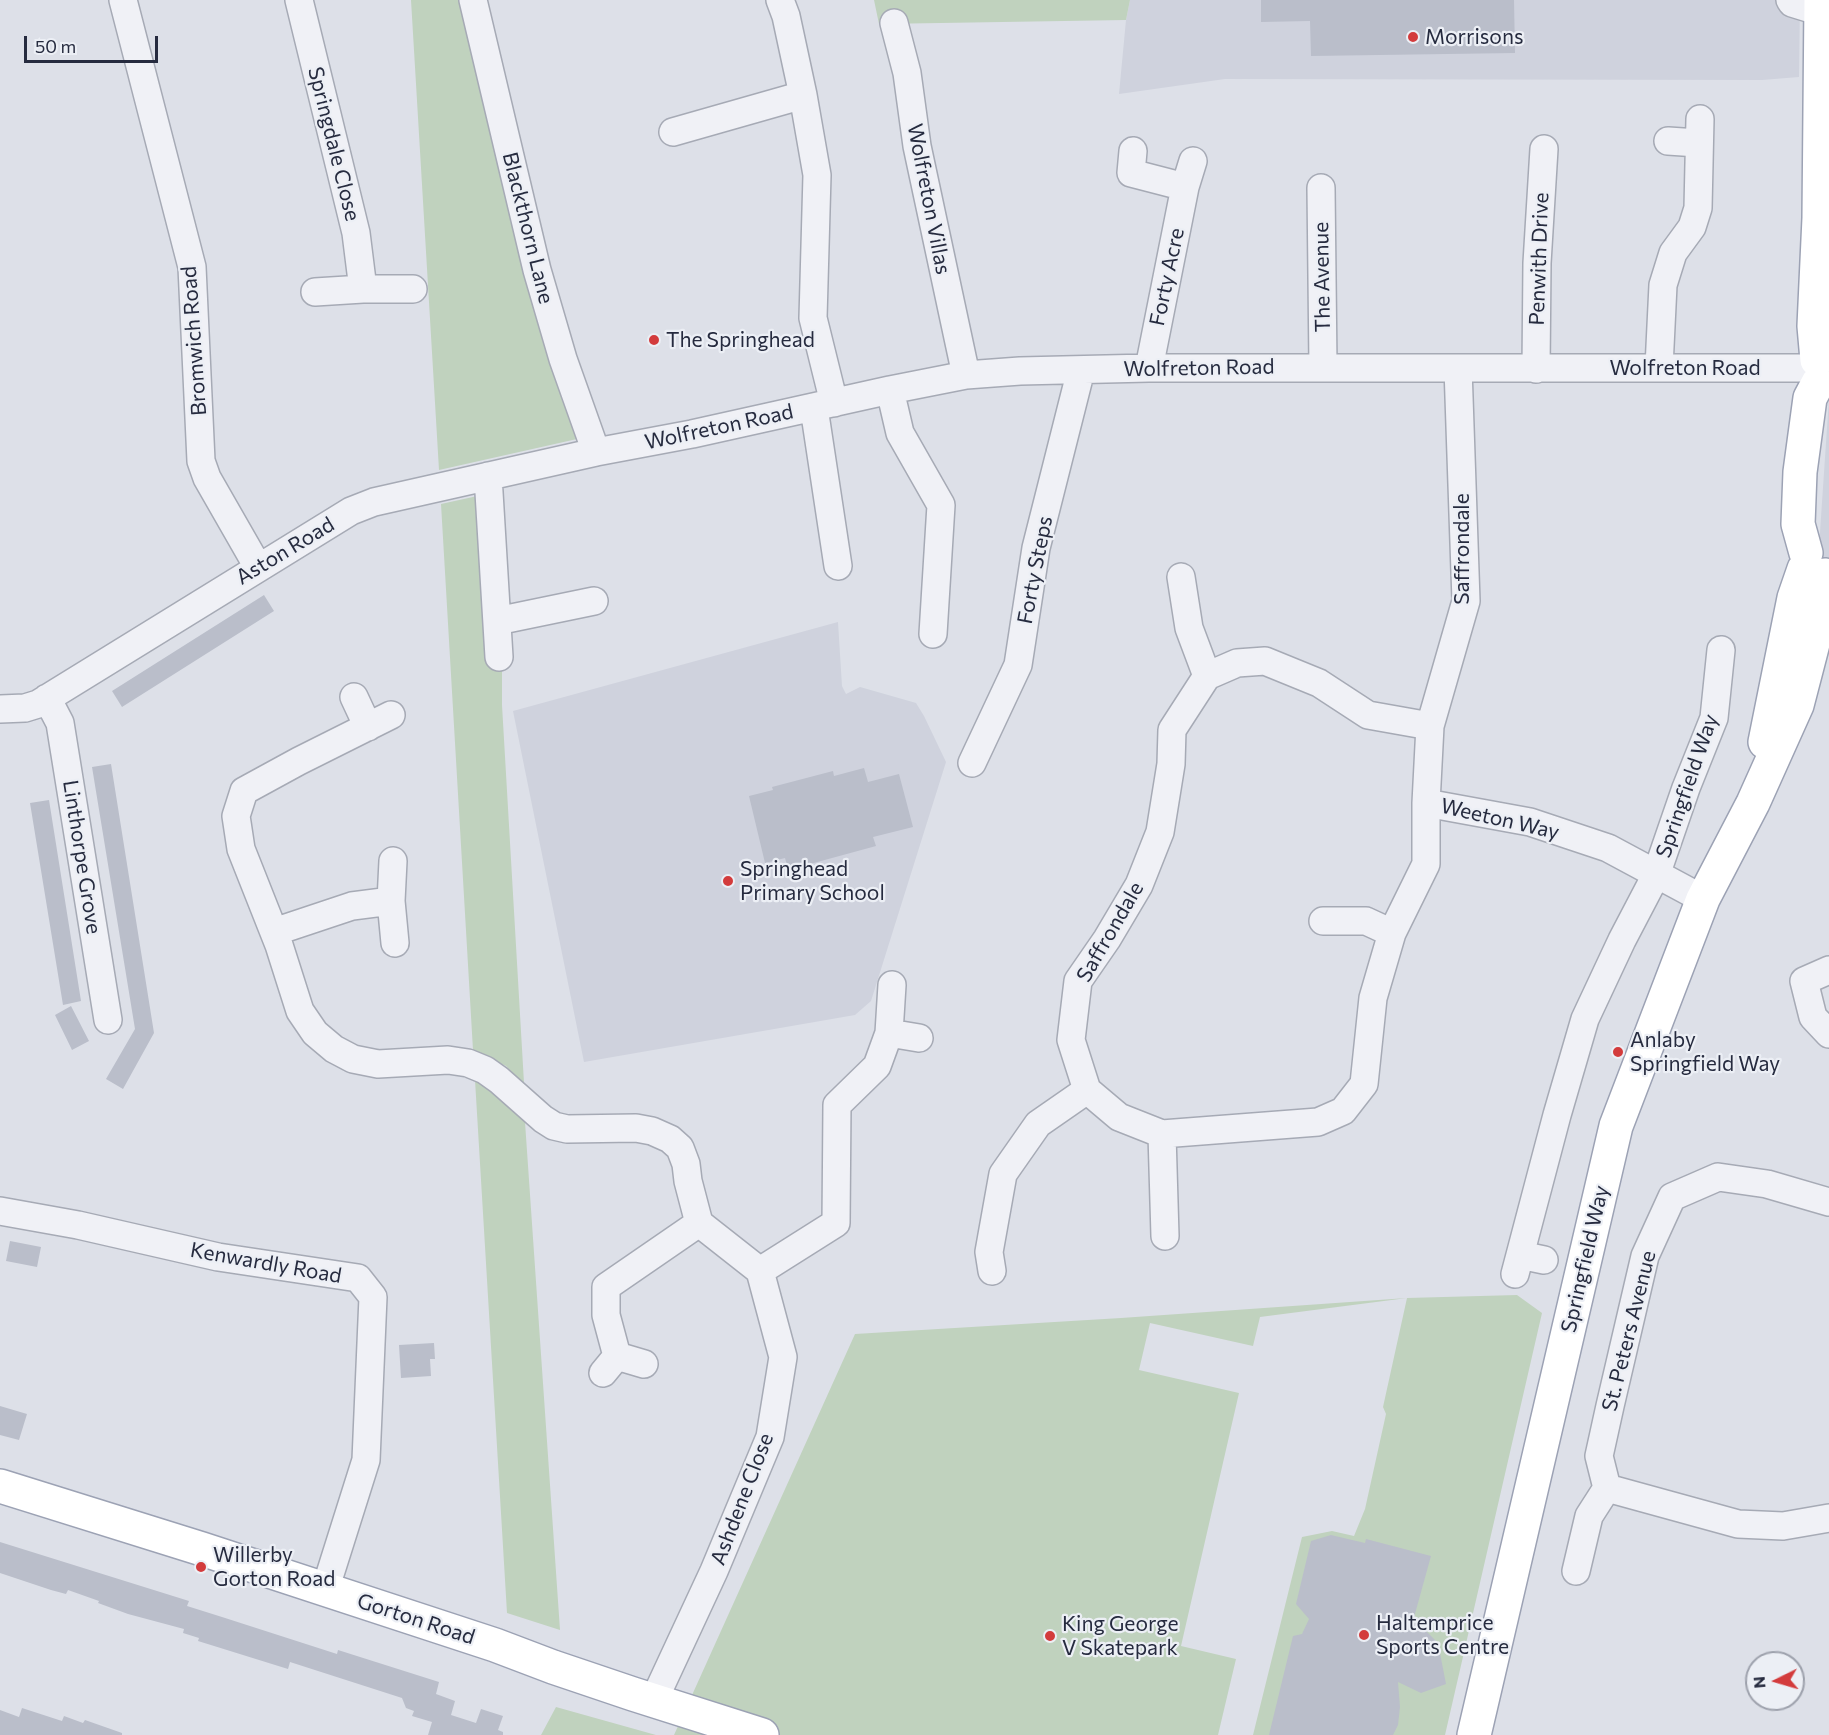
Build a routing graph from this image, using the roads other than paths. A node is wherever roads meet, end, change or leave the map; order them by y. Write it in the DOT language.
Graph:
graph roads {
  1 [pos="123,0"];
  2 [pos="299,0"];
  3 [pos="473,0"];
  4 [pos="780,0"];
  5 [pos="1790,0"];
  6 [pos="1824,8"];
  7 [pos="894,23"];
  8 [pos="803,95"];
  9 [pos="672,130"];
  10 [pos="1668,141"];
  11 [pos="1544,149"];
  12 [pos="1133,151"];
  13 [pos="1193,161"];
  14 [pos="1185,187"];
  15 [pos="1321,188"];
  16 [pos="363,289"];
  17 [pos="413,289"];
  18 [pos="315,292"];
  19 [pos="1323,366"];
  20 [pos="1659,367"];
  21 [pos="1149,368"];
  22 [pos="1458,368"];
  23 [pos="1536,369"];
  24 [pos="1081,370"];
  25 [pos="1821,371"];
  26 [pos="966,375"];
  27 [pos="890,390"];
  28 [pos="824,405"];
  29 [pos="596,452"];
  30 [pos="488,476"];
  31 [pos="843,557"];
  32 [pos="1821,559"];
  33 [pos="258,567"];
  34 [pos="1179,573"];
  35 [pos="594,601"];
  36 [pos="497,621"];
  37 [pos="933,634"];
  38 [pos="1721,650"];
  39 [pos="500,657"];
  40 [pos="1207,676"];
  41 [pos="354,697"];
  42 [pos="47,698"];
  43 [pos="0,709"];
  44 [pos="1430,726"];
  45 [pos="972,763"];
  46 [pos="1426,803"];
  47 [pos="393,861"];
  48 [pos="1656,875"];
  49 [pos="1703,899"];
  50 [pos="392,901"];
  51 [pos="1323,921"];
  52 [pos="274,932"];
  53 [pos="1392,933"];
  54 [pos="395,943"];
  55 [pos="1829,970"];
  56 [pos="892,985"];
  57 [pos="108,1020"];
  58 [pos="889,1033"];
  59 [pos="1829,1034"];
  60 [pos="919,1038"];
  61 [pos="1087,1089"];
  62 [pos="1162,1134"];
  63 [pos="1829,1202"];
  64 [pos="0,1211"];
  65 [pos="699,1223"];
  66 [pos="1164,1240"];
  67 [pos="982,1259"];
  68 [pos="1526,1263"];
  69 [pos="760,1271"];
  70 [pos="644,1364"];
  71 [pos="0,1486"];
  72 [pos="1607,1488"];
  73 [pos="1829,1518"];
  74 [pos="1576,1571"];
  75 [pos="325,1590"];
  76 [pos="654,1700"];
  77 [pos="762,1735"];
  78 [pos="1474,1735"];
  1 -- 33 [label="street, Bromwich Road"];
  2 -- 16 [label="street, Springdale Close"];
  3 -- 29 [label="street, Blackthorn Lane"];
  4 -- 8 [label="street"];
  5 -- 6 [label="street"];
  6 -- 25 [label="main road, Springfield Way"];
  7 -- 26 [label="street, Wolfreton Villas"];
  8 -- 9 [label="street"];
  8 -- 28 [label="street"];
  10 -- 20 [label="street"];
  11 -- 23 [label="street, Penwith Drive"];
  12 -- 14 [label="street"];
  13 -- 14 [label="street, Forty Acre"];
  14 -- 21 [label="street, Forty Acre"];
  15 -- 19 [label="street, The Avenue"];
  16 -- 17 [label="street"];
  16 -- 18 [label="street"];
  19 -- 21 [label="street, Wolfreton Road"];
  19 -- 22 [label="street, Wolfreton Road"];
  20 -- 23 [label="street, Wolfreton Road"];
  20 -- 25 [label="street, Wolfreton Road"];
  21 -- 24 [label="street, Wolfreton Road"];
  22 -- 23 [label="street, Wolfreton Road"];
  22 -- 44 [label="street, Saffrondale"];
  24 -- 26 [label="street, Wolfreton Road"];
  24 -- 45 [label="street, Forty Steps"];
  25 -- 32 [label="main road, Springfield Way"];
  26 -- 27 [label="street, Wolfreton Road"];
  27 -- 28 [label="street, Wolfreton Road"];
  27 -- 37 [label="street"];
  28 -- 29 [label="street, Wolfreton Road"];
  28 -- 31 [label="street"];
  29 -- 30 [label="street, Aston Road"];
  30 -- 33 [label="street, Aston Road"];
  30 -- 36 [label="street"];
  32 -- 49 [label="main road, Springfield Way"];
  33 -- 42 [label="street, Aston Road"];
  34 -- 40 [label="street"];
  35 -- 36 [label="street"];
  36 -- 39 [label="street"];
  38 -- 48 [label="street, Springfield Way"];
  40 -- 44 [label="street"];
  40 -- 61 [label="street, Saffrondale"];
  41 -- 52 [label="street"];
  42 -- 43 [label="street, Aston Road"];
  42 -- 57 [label="street, Linthorpe Grove"];
  44 -- 46 [label="street, Saffrondale"];
  46 -- 48 [label="street, Weeton Way"];
  46 -- 53 [label="street, Saffrondale"];
  47 -- 50 [label="street"];
  48 -- 49 [label="street, Weeton Way"];
  48 -- 68 [label="street, Springfield Way"];
  49 -- 78 [label="main road, Springfield Way"];
  50 -- 52 [label="street"];
  50 -- 54 [label="street"];
  51 -- 53 [label="street"];
  52 -- 65 [label="street"];
  53 -- 62 [label="street, Saffrondale"];
  55 -- 59 [label="street"];
  56 -- 58 [label="street"];
  58 -- 60 [label="street"];
  58 -- 69 [label="street"];
  61 -- 62 [label="street, Saffrondale"];
  61 -- 67 [label="street"];
  62 -- 66 [label="street"];
  63 -- 72 [label="street, St. Peters Avenue"];
  64 -- 75 [label="street, Kenwardly Road"];
  65 -- 69 [label="street"];
  65 -- 70 [label="street"];
  69 -- 76 [label="street, Ashdene Close"];
  71 -- 75 [label="main road, Gorton Road"];
  72 -- 73 [label="street"];
  72 -- 74 [label="street"];
  75 -- 76 [label="main road, Gorton Road"];
  76 -- 77 [label="main road, Gorton Road"];
}
